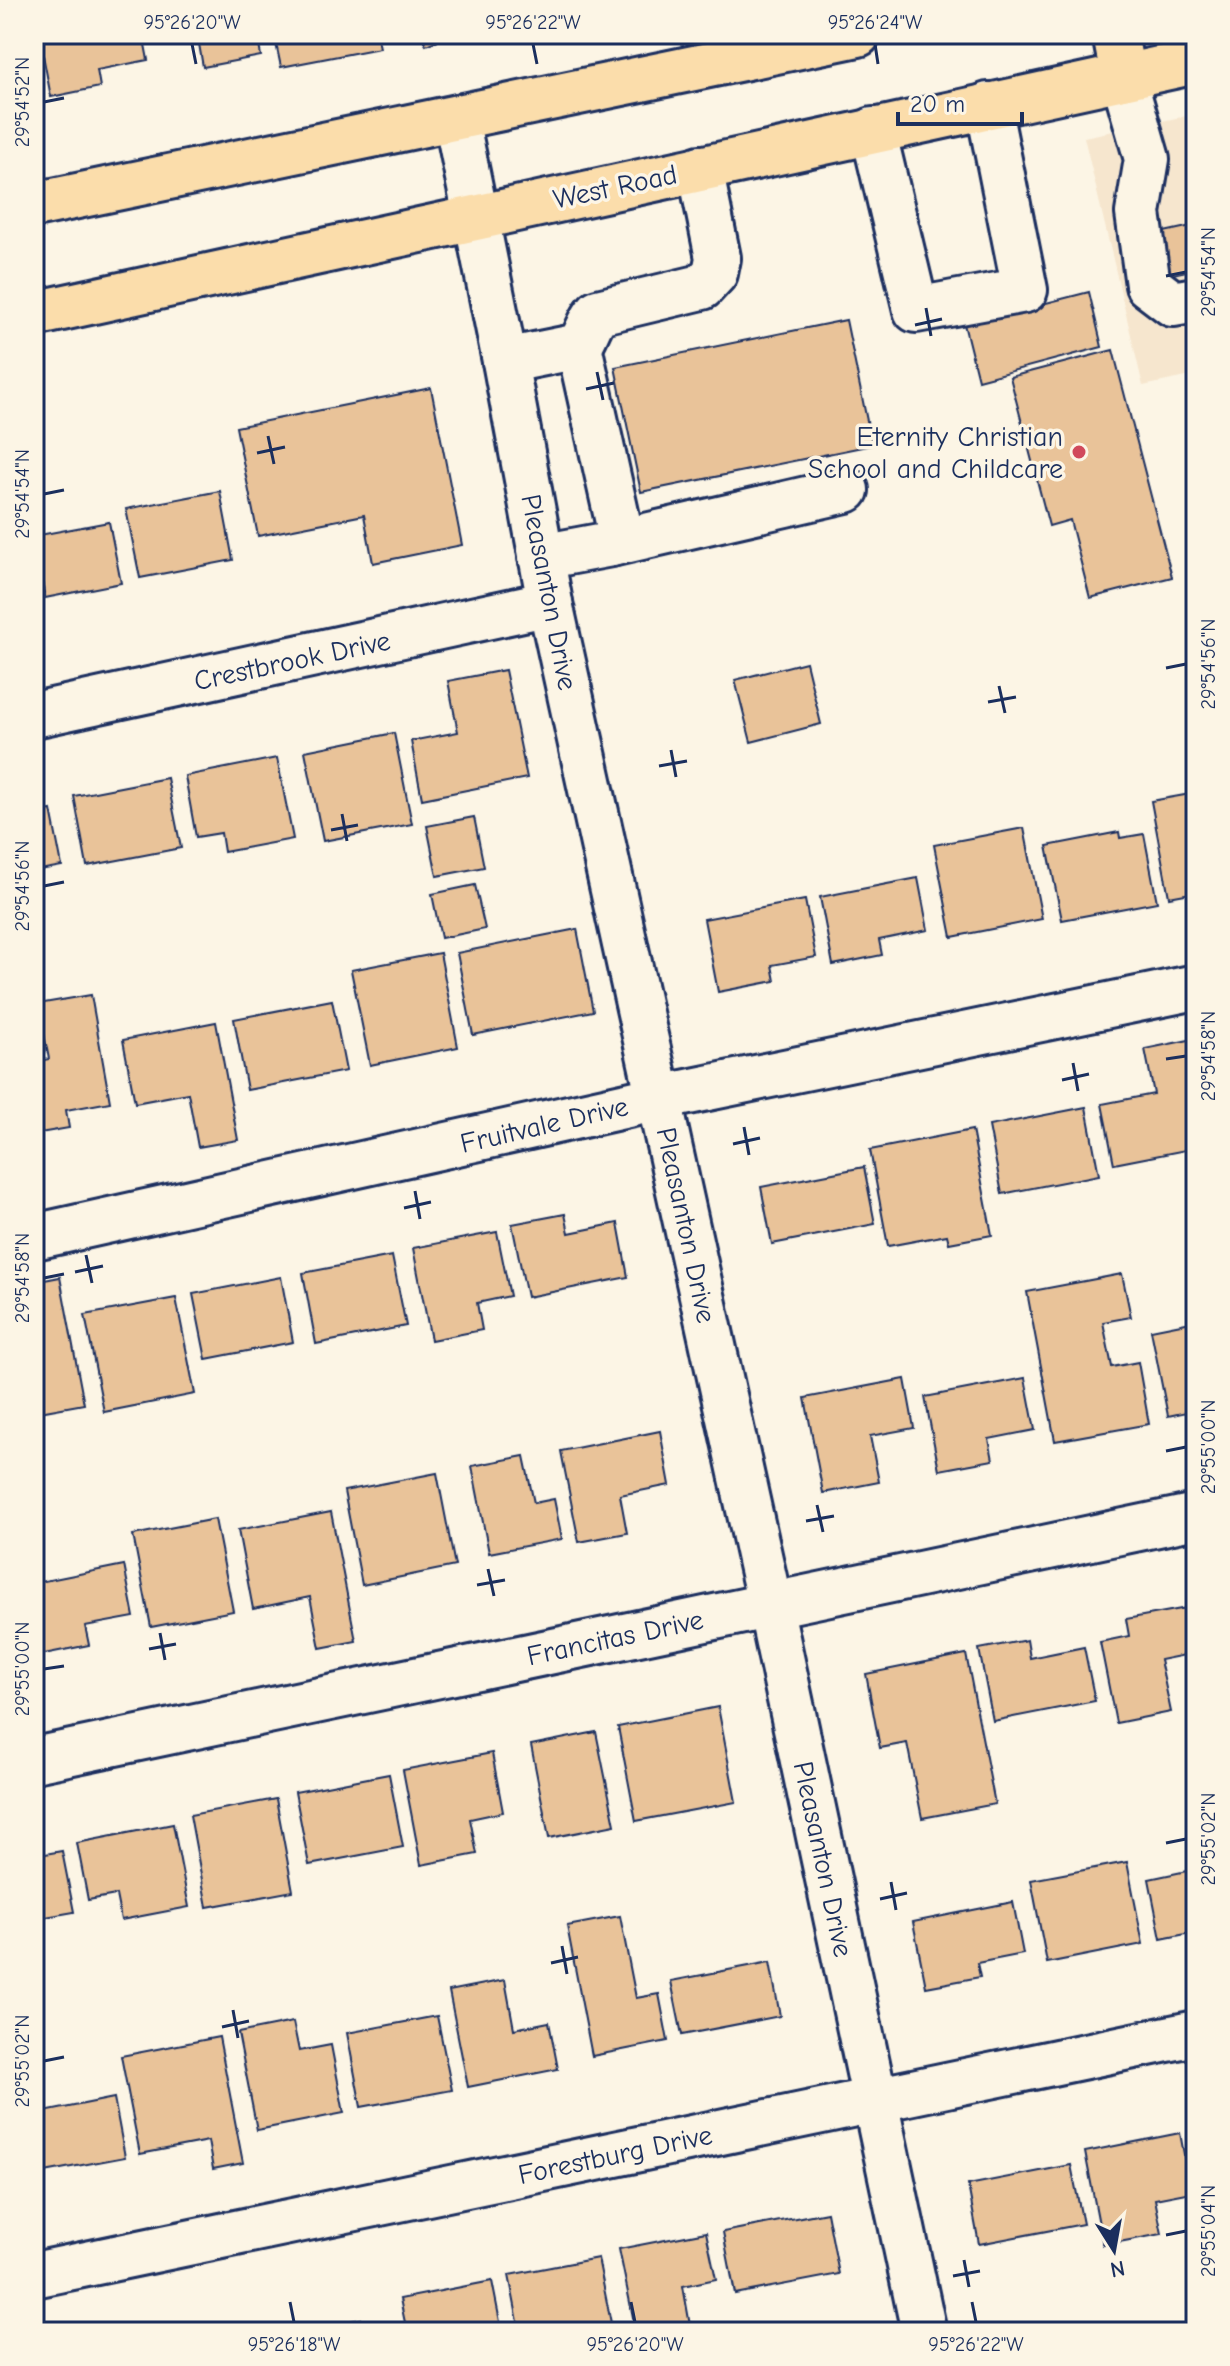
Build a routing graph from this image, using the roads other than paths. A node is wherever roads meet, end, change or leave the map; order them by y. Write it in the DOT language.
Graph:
graph roads {
  1 [pos="858,34"];
  2 [pos="1115,34"];
  3 [pos="1196,61"];
  4 [pos="1123,76"];
  5 [pos="988,105"];
  6 [pos="456,118"];
  7 [pos="873,130"];
  8 [pos="700,168"];
  9 [pos="34,205"];
  10 [pos="476,216"];
  11 [pos="1196,300"];
  12 [pos="34,314"];
  13 [pos="579,346"];
  14 [pos="505,361"];
  15 [pos="846,490"];
  16 [pos="611,544"];
  17 [pos="541,557"];
  18 [pos="550,603"];
  19 [pos="34,715"];
  20 [pos="1196,987"];
  21 [pos="659,1098"];
  22 [pos="34,1237"];
  23 [pos="1196,1516"];
  24 [pos="770,1605"];
  25 [pos="34,1760"];
  26 [pos="1196,2033"];
  27 [pos="875,2100"];
  28 [pos="34,2275"];
  29 [pos="924,2332"];
  1 -- 6 [label="main road"];
  2 -- 4 [label="main road"];
  3 -- 4 [label="main road, West Road"];
  4 -- 5 [label="main road, West Road"];
  4 -- 11 [label="street"];
  5 -- 7 [label="main road, West Road"];
  5 -- 7 [label="street"];
  6 -- 9 [label="main road"];
  6 -- 10 [label="street, Pleasanton Drive"];
  7 -- 8 [label="main road, West Road"];
  8 -- 10 [label="main road, West Road"];
  8 -- 13 [label="street"];
  10 -- 12 [label="main road, West Road"];
  10 -- 14 [label="street, Pleasanton Drive"];
  13 -- 14 [label="street"];
  13 -- 16 [label="street"];
  14 -- 17 [label="street, Pleasanton Drive"];
  15 -- 16 [label="street"];
  16 -- 17 [label="street"];
  17 -- 18 [label="street, Pleasanton Drive"];
  18 -- 19 [label="street, Crestbrook Drive"];
  18 -- 21 [label="street, Pleasanton Drive"];
  20 -- 21 [label="street, Fruitvale Drive"];
  21 -- 22 [label="street, Fruitvale Drive"];
  21 -- 24 [label="street, Pleasanton Drive"];
  23 -- 24 [label="street, Francitas Drive"];
  24 -- 25 [label="street, Francitas Drive"];
  24 -- 27 [label="street, Pleasanton Drive"];
  26 -- 27 [label="street, Forestburg Drive"];
  27 -- 28 [label="street, Forestburg Drive"];
  27 -- 29 [label="street, Pleasanton Drive"];
}
